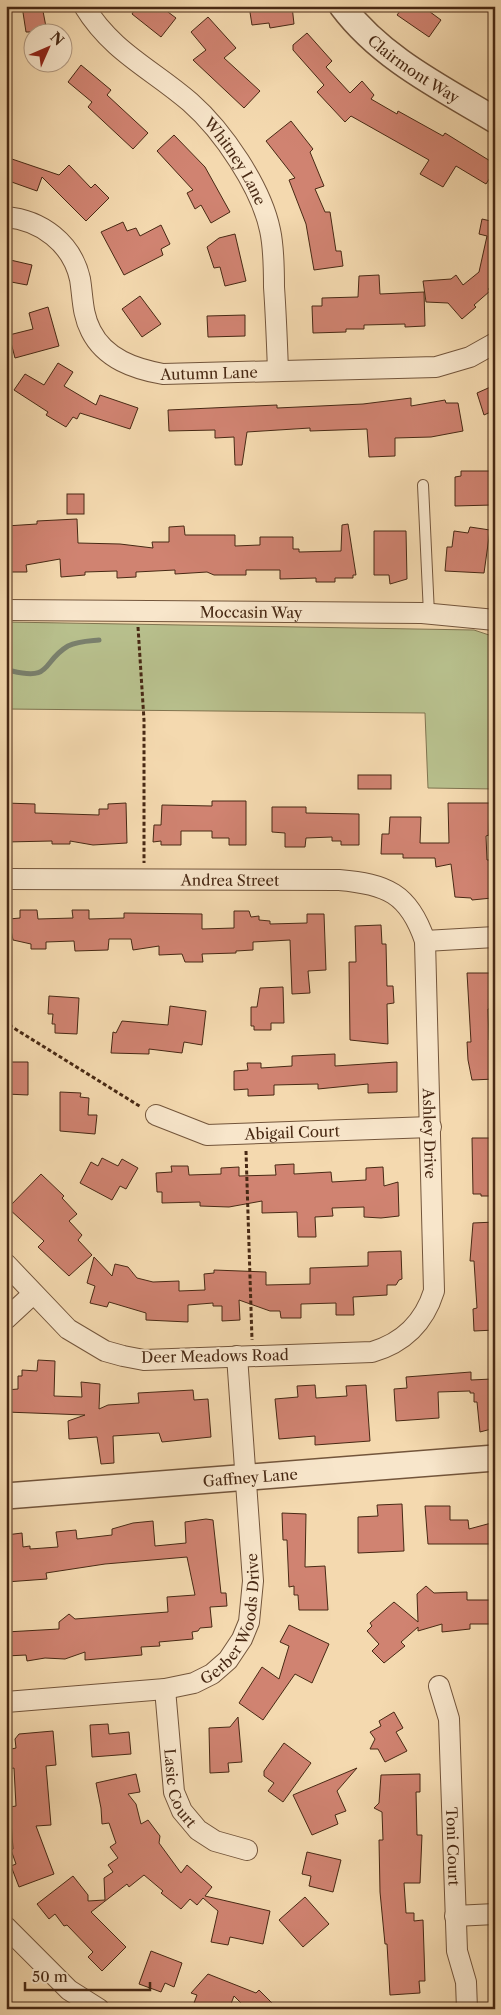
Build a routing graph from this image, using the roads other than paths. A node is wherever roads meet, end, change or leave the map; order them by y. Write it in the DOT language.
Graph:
graph roads {
  1 [pos="84,6"];
  2 [pos="342,6"];
  3 [pos="495,120"];
  4 [pos="6,217"];
  5 [pos="495,343"];
  6 [pos="278,371"];
  7 [pos="423,485"];
  8 [pos="6,610"];
  9 [pos="429,614"];
  10 [pos="495,620"];
  11 [pos="6,879"];
  12 [pos="495,936"];
  13 [pos="425,941"];
  14 [pos="156,1115"];
  15 [pos="431,1128"];
  16 [pos="6,1264"];
  17 [pos="33,1294"];
  18 [pos="6,1319"];
  19 [pos="420,1322"];
  20 [pos="245,1356"];
  21 [pos="495,1458"];
  22 [pos="246,1478"];
  23 [pos="6,1496"];
  24 [pos="439,1686"];
  25 [pos="165,1689"];
  26 [pos="6,1702"];
  27 [pos="247,1850"];
  28 [pos="495,1914"];
  29 [pos="455,1916"];
  30 [pos="6,1927"];
  31 [pos="100,2009"];
  32 [pos="467,2009"];
  1 -- 6 [label="street, Whitney Lane"];
  2 -- 3 [label="street, Clairmont Way"];
  4 -- 6 [label="street, Autumn Lane"];
  5 -- 6 [label="street, Autumn Lane"];
  7 -- 9 [label="lane"];
  8 -- 9 [label="street, Moccasin Way"];
  9 -- 10 [label="street, Moccasin Way"];
  11 -- 13 [label="street, Andrea Street"];
  12 -- 13 [label="street"];
  13 -- 15 [label="street, Ashley Drive"];
  14 -- 15 [label="street, Abigail Court"];
  15 -- 19 [label="street, Ashley Drive"];
  16 -- 17 [label="street, Deer Meadows Road"];
  17 -- 18 [label="street"];
  17 -- 20 [label="street, Deer Meadows Road"];
  19 -- 20 [label="street, Deer Meadows Road"];
  20 -- 22 [label="street, Gerber Woods Drive"];
  21 -- 22 [label="street, Gaffney Lane"];
  22 -- 23 [label="street, Gaffney Lane"];
  22 -- 25 [label="street, Gerber Woods Drive"];
  24 -- 29 [label="street, Toni Court"];
  25 -- 26 [label="street, Gerber Woods Drive"];
  25 -- 27 [label="street, Lasic Court"];
  28 -- 29 [label="street"];
  29 -- 32 [label="street, Toni Court"];
  30 -- 31 [label="street"];
}
